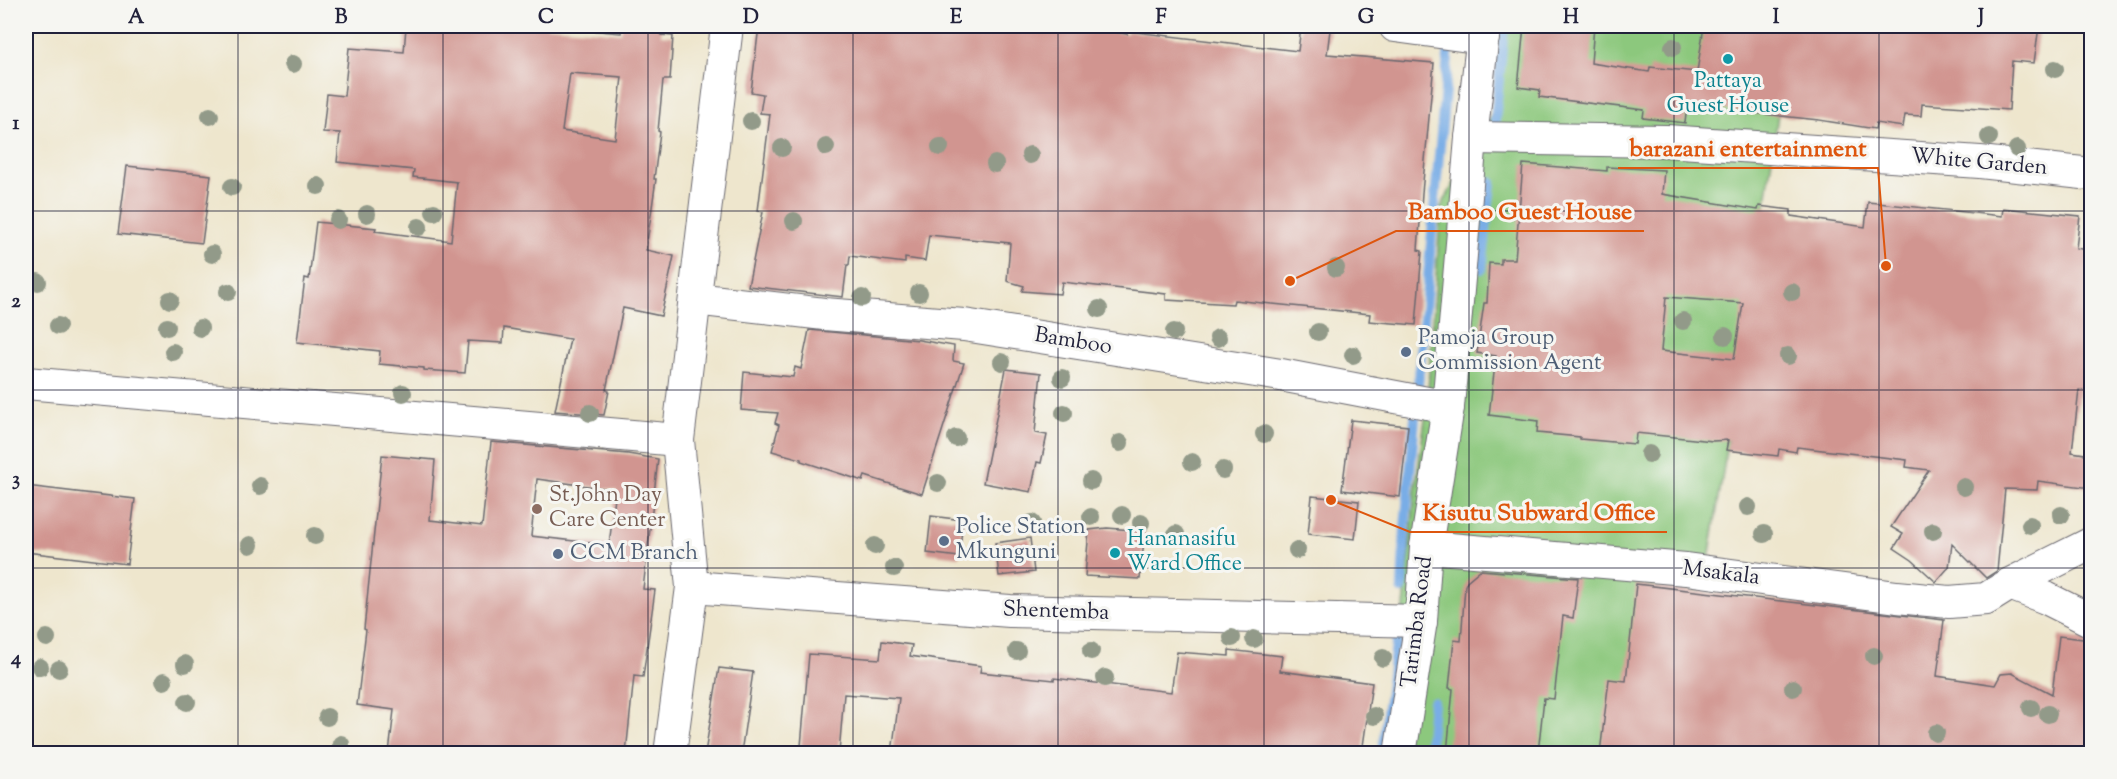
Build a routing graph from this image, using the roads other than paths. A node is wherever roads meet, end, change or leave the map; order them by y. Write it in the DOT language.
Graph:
graph roads {
  1 [pos="727,26"];
  2 [pos="1395,26"];
  3 [pos="1484,32"];
  4 [pos="1471,138"];
  5 [pos="2091,174"];
  6 [pos="695,299"];
  7 [pos="26,383"];
  8 [pos="1448,407"];
  9 [pos="678,440"];
  10 [pos="2091,543"];
  11 [pos="1426,547"];
  12 [pos="2010,584"];
  13 [pos="692,587"];
  14 [pos="1421,621"];
  15 [pos="2091,621"];
  16 [pos="670,753"];
  17 [pos="1400,753"];
  1 -- 6 [label="street"];
  2 -- 3 [label="street"];
  3 -- 4 [label="street, Tarimba Road"];
  4 -- 5 [label="street, White Garden"];
  4 -- 8 [label="street, Tarimba Road"];
  6 -- 8 [label="street, Bamboo"];
  6 -- 9 [label="street"];
  7 -- 9 [label="street"];
  8 -- 11 [label="street, Tarimba Road"];
  9 -- 13 [label="street"];
  10 -- 12 [label="street, Msakala"];
  11 -- 12 [label="street, Msakala"];
  11 -- 14 [label="street, Tarimba Road"];
  12 -- 15 [label="street"];
  13 -- 14 [label="street, Shentemba"];
  13 -- 16 [label="street"];
  14 -- 17 [label="street, Tarimba Road"];
}
